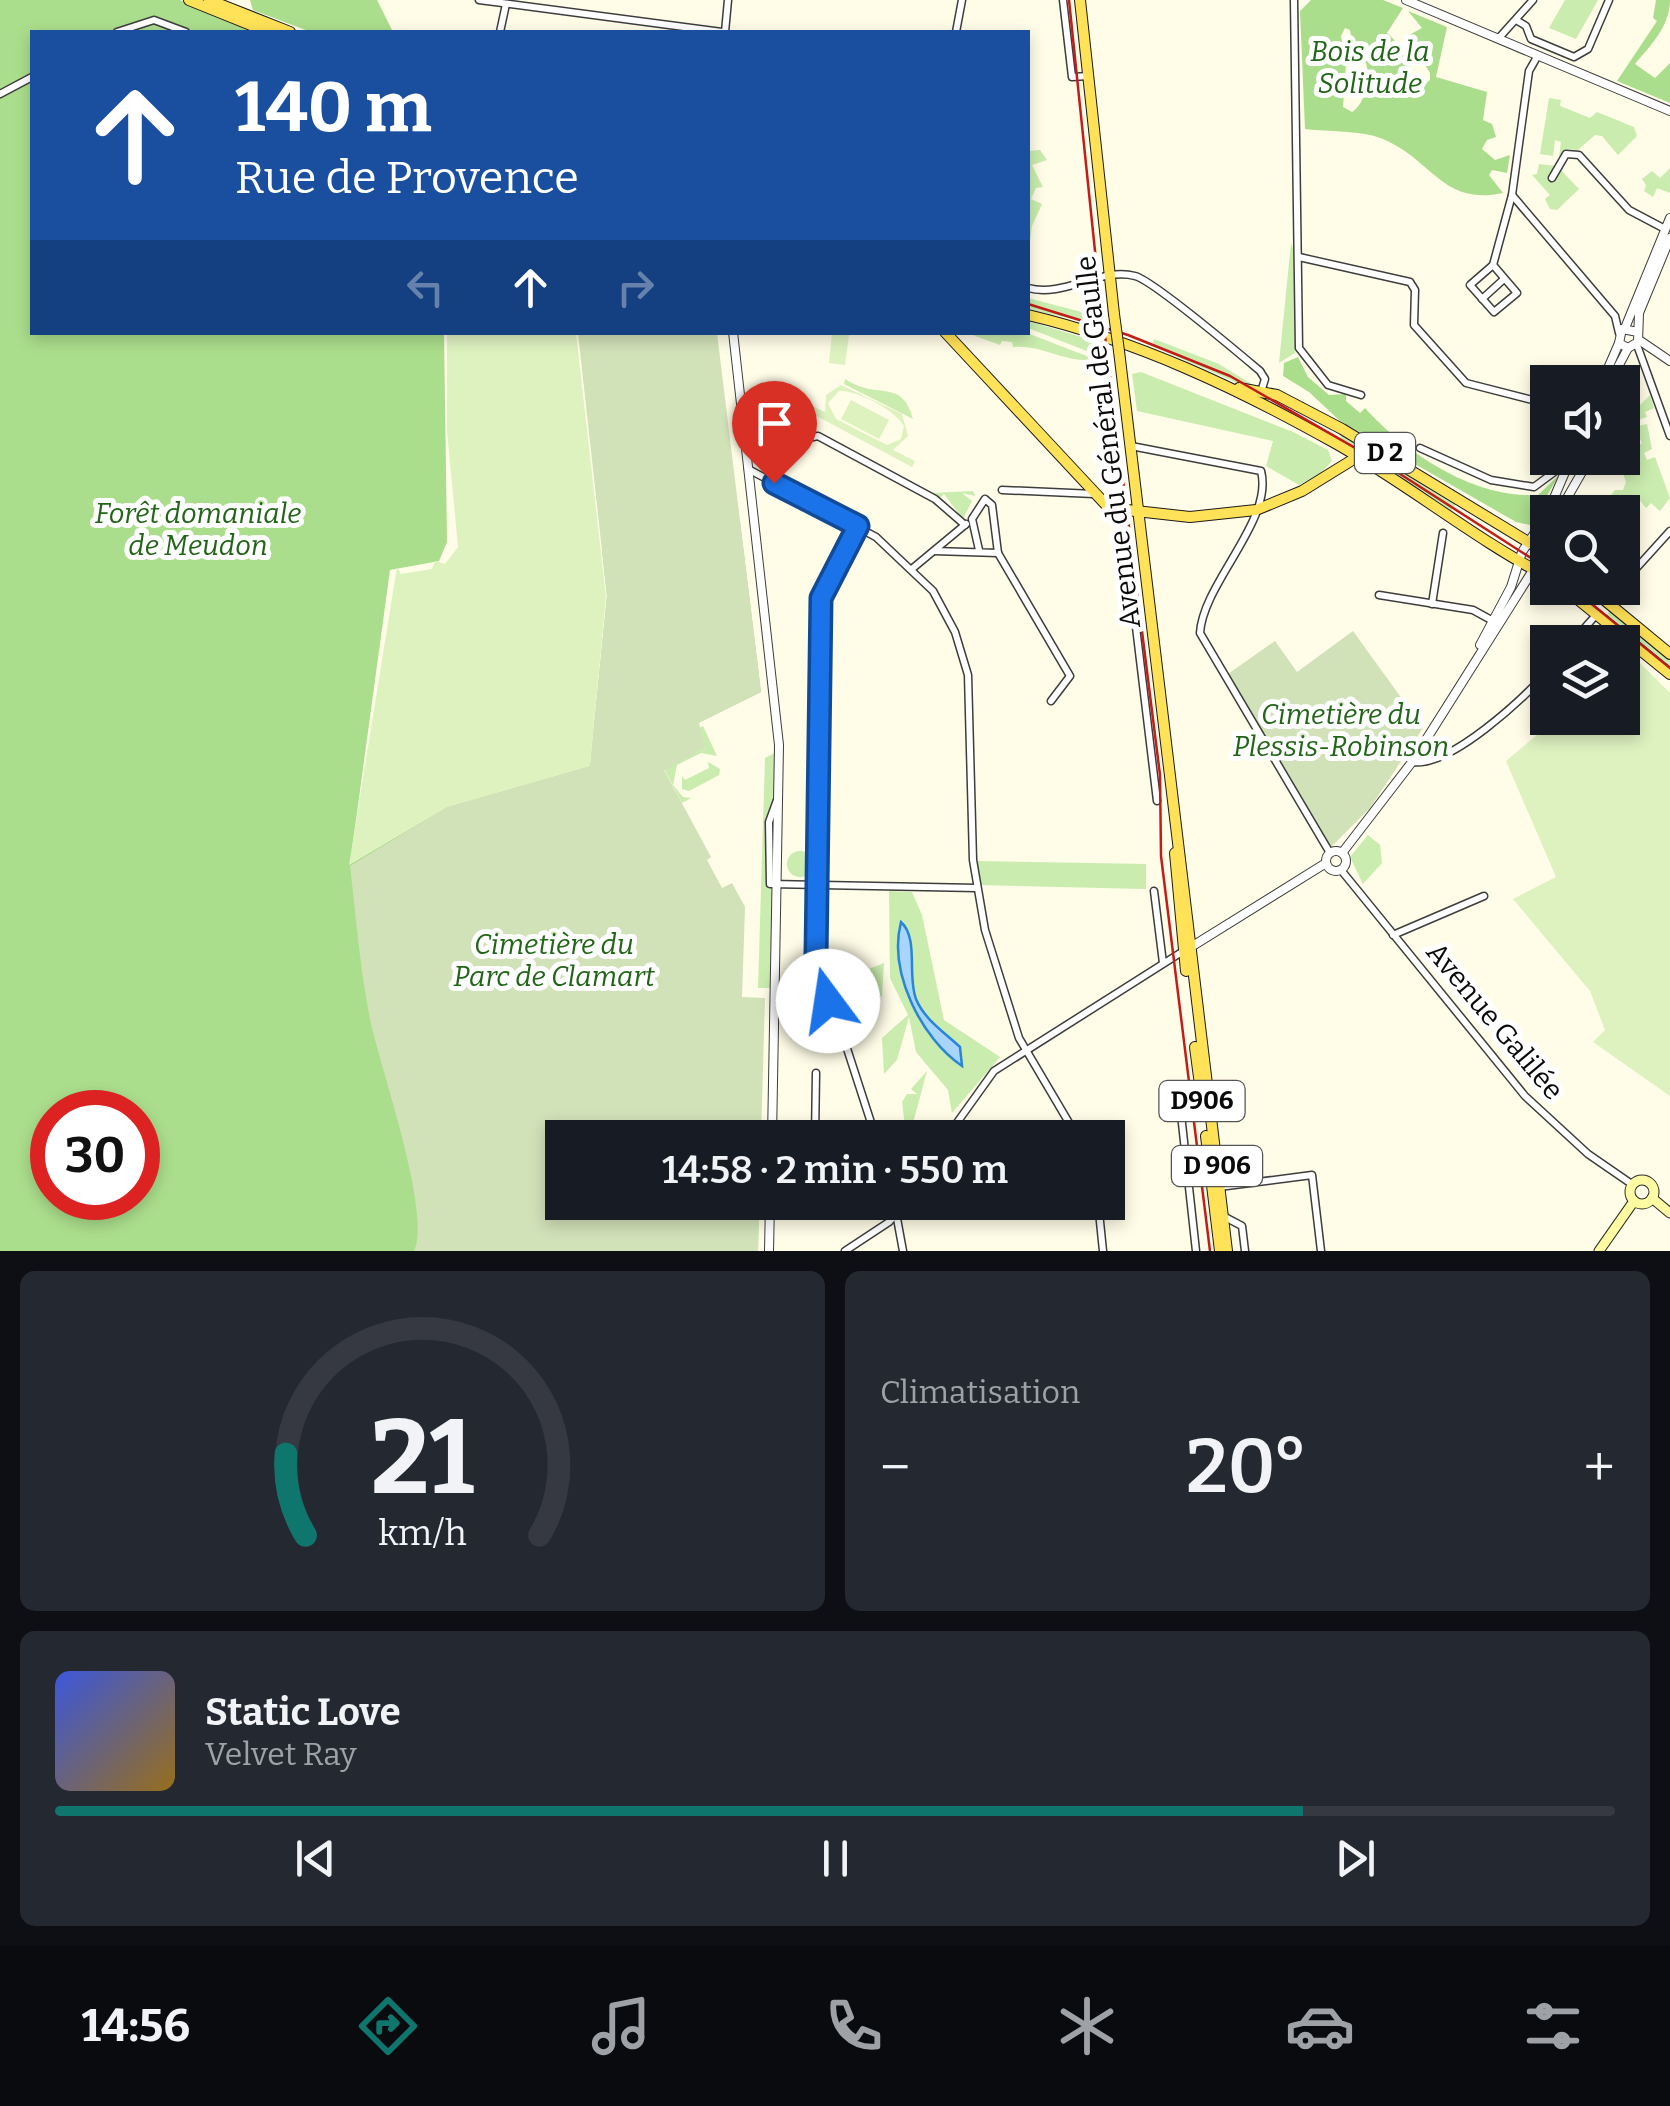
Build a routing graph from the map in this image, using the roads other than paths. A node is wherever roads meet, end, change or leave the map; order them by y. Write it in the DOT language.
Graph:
graph roads {
  1 [pos="189,0"];
  2 [pos="209,0"];
  3 [pos="479,0"];
  4 [pos="728,0"];
  5 [pos="962,0"];
  6 [pos="1063,0"];
  7 [pos="1080,0"];
  8 [pos="1294,0"];
  9 [pos="1406,0"];
  10 [pos="1534,0"];
  11 [pos="1609,0"];
  12 [pos="506,2"];
  13 [pos="1516,20"];
  14 [pos="122,30"];
  15 [pos="181,30"];
  16 [pos="263,30"];
  17 [pos="285,30"];
  18 [pos="500,30"];
  19 [pos="709,30"];
  20 [pos="724,30"];
  21 [pos="956,30"];
  22 [pos="1498,39"];
  23 [pos="1538,56"];
  24 [pos="1090,76"];
  25 [pos="30,78"];
  26 [pos="0,94"];
  27 [pos="1670,111"];
  28 [pos="1552,178"];
  29 [pos="1512,195"];
  30 [pos="1670,218"];
  31 [pos="1666,229"];
  32 [pos="1670,238"];
  33 [pos="1299,254"];
  34 [pos="1493,266"];
  35 [pos="1658,268"];
  36 [pos="1111,277"];
  37 [pos="1504,279"];
  38 [pos="1030,288"];
  39 [pos="1482,299"];
  40 [pos="1030,315"];
  41 [pos="733,335"];
  42 [pos="948,335"];
  43 [pos="1629,338"];
  44 [pos="1670,361"];
  45 [pos="1612,365"];
  46 [pos="1617,365"];
  47 [pos="1231,387"];
  48 [pos="1263,389"];
  49 [pos="1361,395"];
  50 [pos="1530,400"];
  51 [pos="1256,402"];
  52 [pos="1670,436"];
  53 [pos="789,442"];
  54 [pos="1131,446"];
  55 [pos="1420,448"];
  56 [pos="1345,450"];
  57 [pos="1357,457"];
  58 [pos="748,470"];
  59 [pos="1330,474"];
  60 [pos="1550,475"];
  61 [pos="1002,490"];
  62 [pos="1094,494"];
  63 [pos="1122,510"];
  64 [pos="1140,510"];
  65 [pos="1256,510"];
  66 [pos="972,519"];
  67 [pos="965,525"];
  68 [pos="858,526"];
  69 [pos="1670,532"];
  70 [pos="1443,533"];
  71 [pos="1530,542"];
  72 [pos="979,550"];
  73 [pos="934,551"];
  74 [pos="998,554"];
  75 [pos="1520,561"];
  76 [pos="1640,565"];
  77 [pos="1530,567"];
  78 [pos="913,568"];
  79 [pos="1530,574"];
  80 [pos="1379,595"];
  81 [pos="1432,604"];
  82 [pos="1587,605"];
  83 [pos="1614,605"];
  84 [pos="1598,613"];
  85 [pos="1493,621"];
  86 [pos="1587,625"];
  87 [pos="1480,654"];
  88 [pos="1670,654"];
  89 [pos="1670,674"];
  90 [pos="1530,691"];
  91 [pos="1051,701"];
  92 [pos="1450,702"];
  93 [pos="1164,722"];
  94 [pos="1148,724"];
  95 [pos="1412,762"];
  96 [pos="1157,801"];
  97 [pos="1342,853"];
  98 [pos="1328,858"];
  99 [pos="1341,870"];
  100 [pos="778,886"];
  101 [pos="818,886"];
  102 [pos="977,888"];
  103 [pos="1154,891"];
  104 [pos="1484,896"];
  105 [pos="1393,936"];
  106 [pos="1188,949"];
  107 [pos="1162,963"];
  108 [pos="1025,1049"];
  109 [pos="816,1073"];
  110 [pos="1204,1094"];
  111 [pos="772,1120"];
  112 [pos="815,1120"];
  113 [pos="869,1120"];
  114 [pos="959,1120"];
  115 [pos="1067,1120"];
  116 [pos="1632,1184"];
  117 [pos="1220,1187"];
  118 [pos="1652,1198"];
  119 [pos="1634,1201"];
  120 [pos="1670,1213"];
  121 [pos="1223,1216"];
  122 [pos="770,1220"];
  123 [pos="889,1220"];
  124 [pos="898,1220"];
  125 [pos="1100,1220"];
  126 [pos="769,1251"];
  127 [pos="845,1251"];
  128 [pos="903,1251"];
  129 [pos="1103,1251"];
  130 [pos="1196,1251"];
  131 [pos="1224,1251"];
  132 [pos="1245,1251"];
  133 [pos="1320,1251"];
  134 [pos="1599,1251"];
  1 -- 16 [label="main road"];
  2 -- 17 [label="main road"];
  3 -- 12 [label="street"];
  4 -- 20 [label="street"];
  5 -- 21 [label="street"];
  6 -- 24 [label="street"];
  7 -- 24 [label="main road, Avenue du Général de Gaulle / D 906"];
  8 -- 33 [label="street"];
  9 -- 22 [label="street"];
  10 -- 13 [label="street"];
  11 -- 13 [label="street"];
  12 -- 18 [label="street"];
  12 -- 19 [label="street"];
  13 -- 22 [label="street"];
  14 -- 15 [label="street"];
  22 -- 23 [label="street"];
  23 -- 27 [label="street"];
  23 -- 29 [label="street"];
  24 -- 36 [label="main road, Avenue du Général de Gaulle / D 906"];
  25 -- 26 [label="street"];
  28 -- 31 [label="street"];
  29 -- 34 [label="street"];
  29 -- 43 [label="street"];
  30 -- 31 [label="street"];
  31 -- 35 [label="street"];
  31 -- 43 [label="street"];
  32 -- 35 [label="street"];
  33 -- 49 [label="street"];
  33 -- 50 [label="street"];
  34 -- 37 [label="street"];
  34 -- 39 [label="street"];
  35 -- 43 [label="street"];
  36 -- 38 [label="street"];
  36 -- 48 [label="street"];
  36 -- 54 [label="main road, Avenue du Général de Gaulle / D 906, bridge"];
  37 -- 39 [label="street"];
  37 -- 39 [label="street"];
  40 -- 47 [label="main road, D 2"];
  41 -- 58 [label="street"];
  42 -- 62 [label="main road"];
  43 -- 44 [label="street"];
  43 -- 45 [label="street"];
  43 -- 46 [label="street"];
  43 -- 52 [label="street"];
  47 -- 48 [label="main road, D 2"];
  47 -- 51 [label="main road, D 2"];
  48 -- 51 [label="street"];
  48 -- 71 [label="main road, D 2"];
  51 -- 56 [label="main road, D 2"];
  53 -- 67 [label="street"];
  54 -- 64 [label="main road, Avenue du Général de Gaulle / D 906"];
  54 -- 65 [label="street"];
  55 -- 60 [label="street"];
  56 -- 57 [label="main road, D 2"];
  56 -- 59 [label="main road"];
  57 -- 59 [label="main road"];
  57 -- 75 [label="main road, D 2"];
  58 -- 68 [label="street"];
  58 -- 100 [label="street"];
  59 -- 65 [label="main road, D 2"];
  61 -- 62 [label="street"];
  62 -- 63 [label="main road"];
  63 -- 64 [label="main road"];
  63 -- 94 [label="street, Avenue du Général de Gaulle"];
  64 -- 65 [label="main road, D 2"];
  64 -- 93 [label="main road, Avenue du Général de Gaulle / D 906"];
  65 -- 98 [label="street"];
  66 -- 67 [label="street"];
  66 -- 72 [label="street"];
  66 -- 74 [label="street"];
  67 -- 73 [label="street"];
  68 -- 78 [label="street"];
  68 -- 101 [label="street"];
  69 -- 76 [label="street"];
  70 -- 81 [label="street"];
  71 -- 75 [label="street"];
  72 -- 73 [label="street"];
  72 -- 74 [label="street"];
  73 -- 78 [label="street"];
  74 -- 91 [label="street"];
  75 -- 77 [label="main road, D 2"];
  75 -- 85 [label="street"];
  78 -- 102 [label="street"];
  79 -- 87 [label="street"];
  80 -- 81 [label="street"];
  81 -- 85 [label="street"];
  82 -- 84 [label="main road"];
  83 -- 88 [label="main road"];
  84 -- 86 [label="street"];
  84 -- 89 [label="main road"];
  85 -- 87 [label="street"];
  85 -- 92 [label="street"];
  87 -- 92 [label="street"];
  90 -- 95 [label="street"];
  92 -- 95 [label="street"];
  93 -- 94 [label="street"];
  93 -- 106 [label="main road, Avenue du Général de Gaulle / D 906"];
  94 -- 96 [label="street, Avenue du Général de Gaulle"];
  95 -- 97 [label="street"];
  97 -- 98 [label="street"];
  97 -- 99 [label="street"];
  98 -- 99 [label="street"];
  98 -- 106 [label="street"];
  99 -- 105 [label="street, Avenue Galilée"];
  100 -- 101 [label="street"];
  100 -- 111 [label="street"];
  101 -- 102 [label="street"];
  101 -- 113 [label="street"];
  102 -- 108 [label="street"];
  103 -- 107 [label="street"];
  104 -- 105 [label="street"];
  105 -- 116 [label="street, Avenue Galilée"];
  106 -- 107 [label="street"];
  106 -- 110 [label="main road, Avenue du Général de Gaulle / D 906"];
  107 -- 108 [label="street"];
  108 -- 114 [label="street"];
  108 -- 115 [label="street"];
  109 -- 112 [label="street"];
  110 -- 117 [label="main road, Avenue du Général de Gaulle / D 906"];
  110 -- 130 [label="street"];
  110 -- 131 [label="main road, Avenue du Général de Gaulle / D906"];
  116 -- 118 [label="main road"];
  116 -- 119 [label="main road"];
  117 -- 121 [label="main road, Avenue du Général de Gaulle / D 906"];
  117 -- 133 [label="street"];
  118 -- 119 [label="main road"];
  118 -- 120 [label="main road"];
  119 -- 134 [label="main road"];
  121 -- 131 [label="main road, Avenue du Général de Gaulle / D 906"];
  121 -- 132 [label="street"];
  122 -- 126 [label="street"];
  123 -- 127 [label="street"];
  124 -- 128 [label="street"];
  125 -- 129 [label="street"];
}
